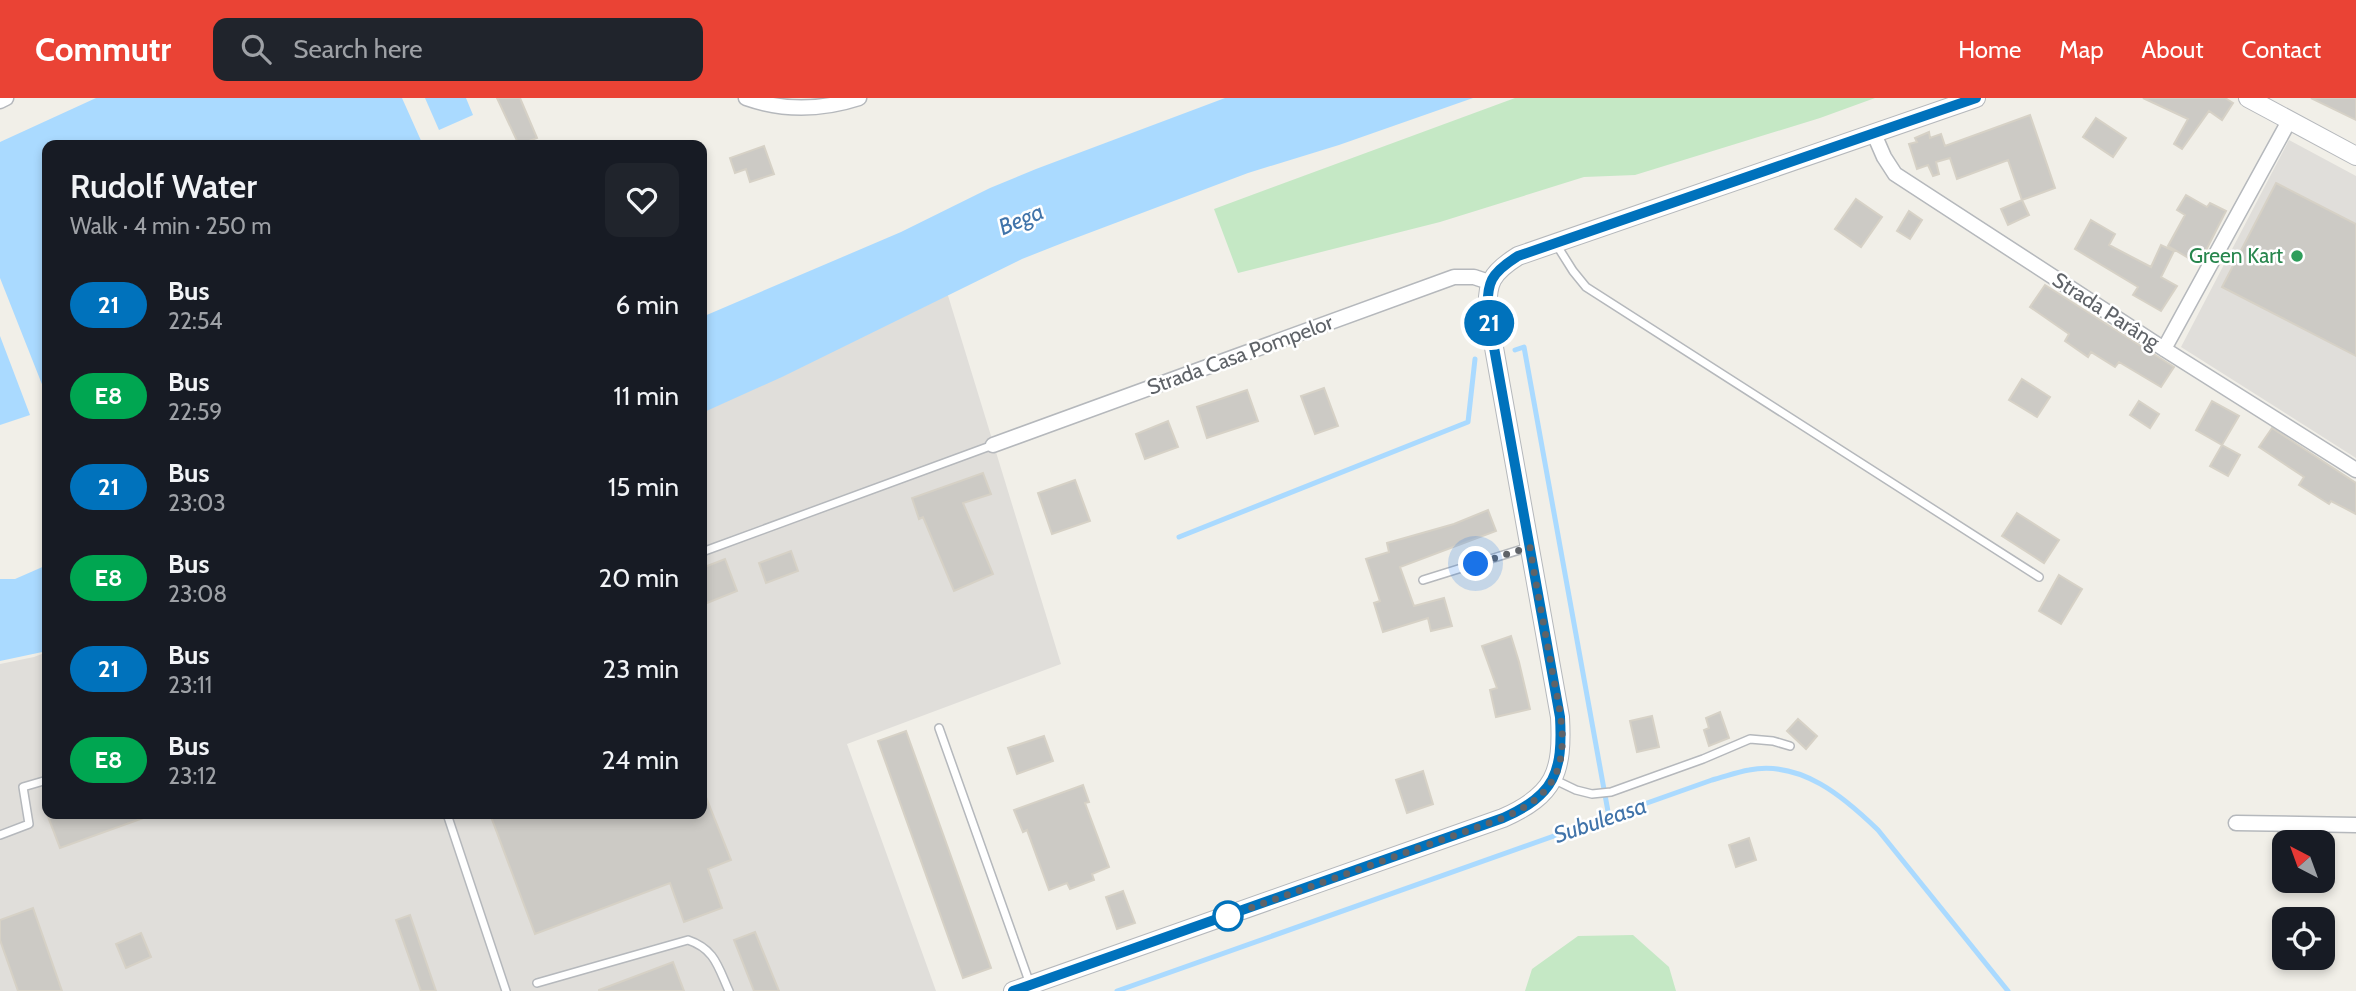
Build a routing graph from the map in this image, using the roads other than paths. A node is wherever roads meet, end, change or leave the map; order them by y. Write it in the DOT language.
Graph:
graph roads {
  1 [pos="6,98"];
  2 [pos="746,98"];
  3 [pos="859,98"];
  4 [pos="1976,98"];
  5 [pos="2248,98"];
  6 [pos="0,101"];
  7 [pos="2289,121"];
  8 [pos="1874,134"];
  9 [pos="2356,156"];
  10 [pos="1556,243"];
  11 [pos="1489,282"];
  12 [pos="2164,349"];
  13 [pos="993,444"];
  14 [pos="2356,470"];
  15 [pos="1530,547"];
  16 [pos="707,550"];
  17 [pos="2039,577"];
  18 [pos="1423,580"];
  19 [pos="939,728"];
  20 [pos="1790,746"];
  21 [pos="1553,779"];
  22 [pos="42,781"];
  23 [pos="449,819"];
  24 [pos="2236,824"];
  25 [pos="2356,825"];
  26 [pos="0,835"];
  27 [pos="537,983"];
  28 [pos="1021,988"];
  29 [pos="506,991"];
  30 [pos="729,991"];
  1 -- 6 [label="street"];
  2 -- 3 [label="street"];
  4 -- 8 [label="street"];
  5 -- 7 [label="street"];
  7 -- 9 [label="street"];
  7 -- 12 [label="street"];
  8 -- 10 [label="street"];
  8 -- 12 [label="street, Strada Parâng"];
  10 -- 11 [label="street"];
  10 -- 17 [label="lane"];
  11 -- 13 [label="street, Strada Casa Pompelor"];
  11 -- 15 [label="street"];
  12 -- 14 [label="street, Strada Parâng"];
  13 -- 16 [label="lane"];
  15 -- 18 [label="lane"];
  15 -- 21 [label="street"];
  19 -- 28 [label="lane"];
  20 -- 21 [label="lane"];
  21 -- 28 [label="street"];
  22 -- 26 [label="lane"];
  23 -- 29 [label="lane"];
  24 -- 25 [label="street"];
  27 -- 30 [label="lane"];
}
